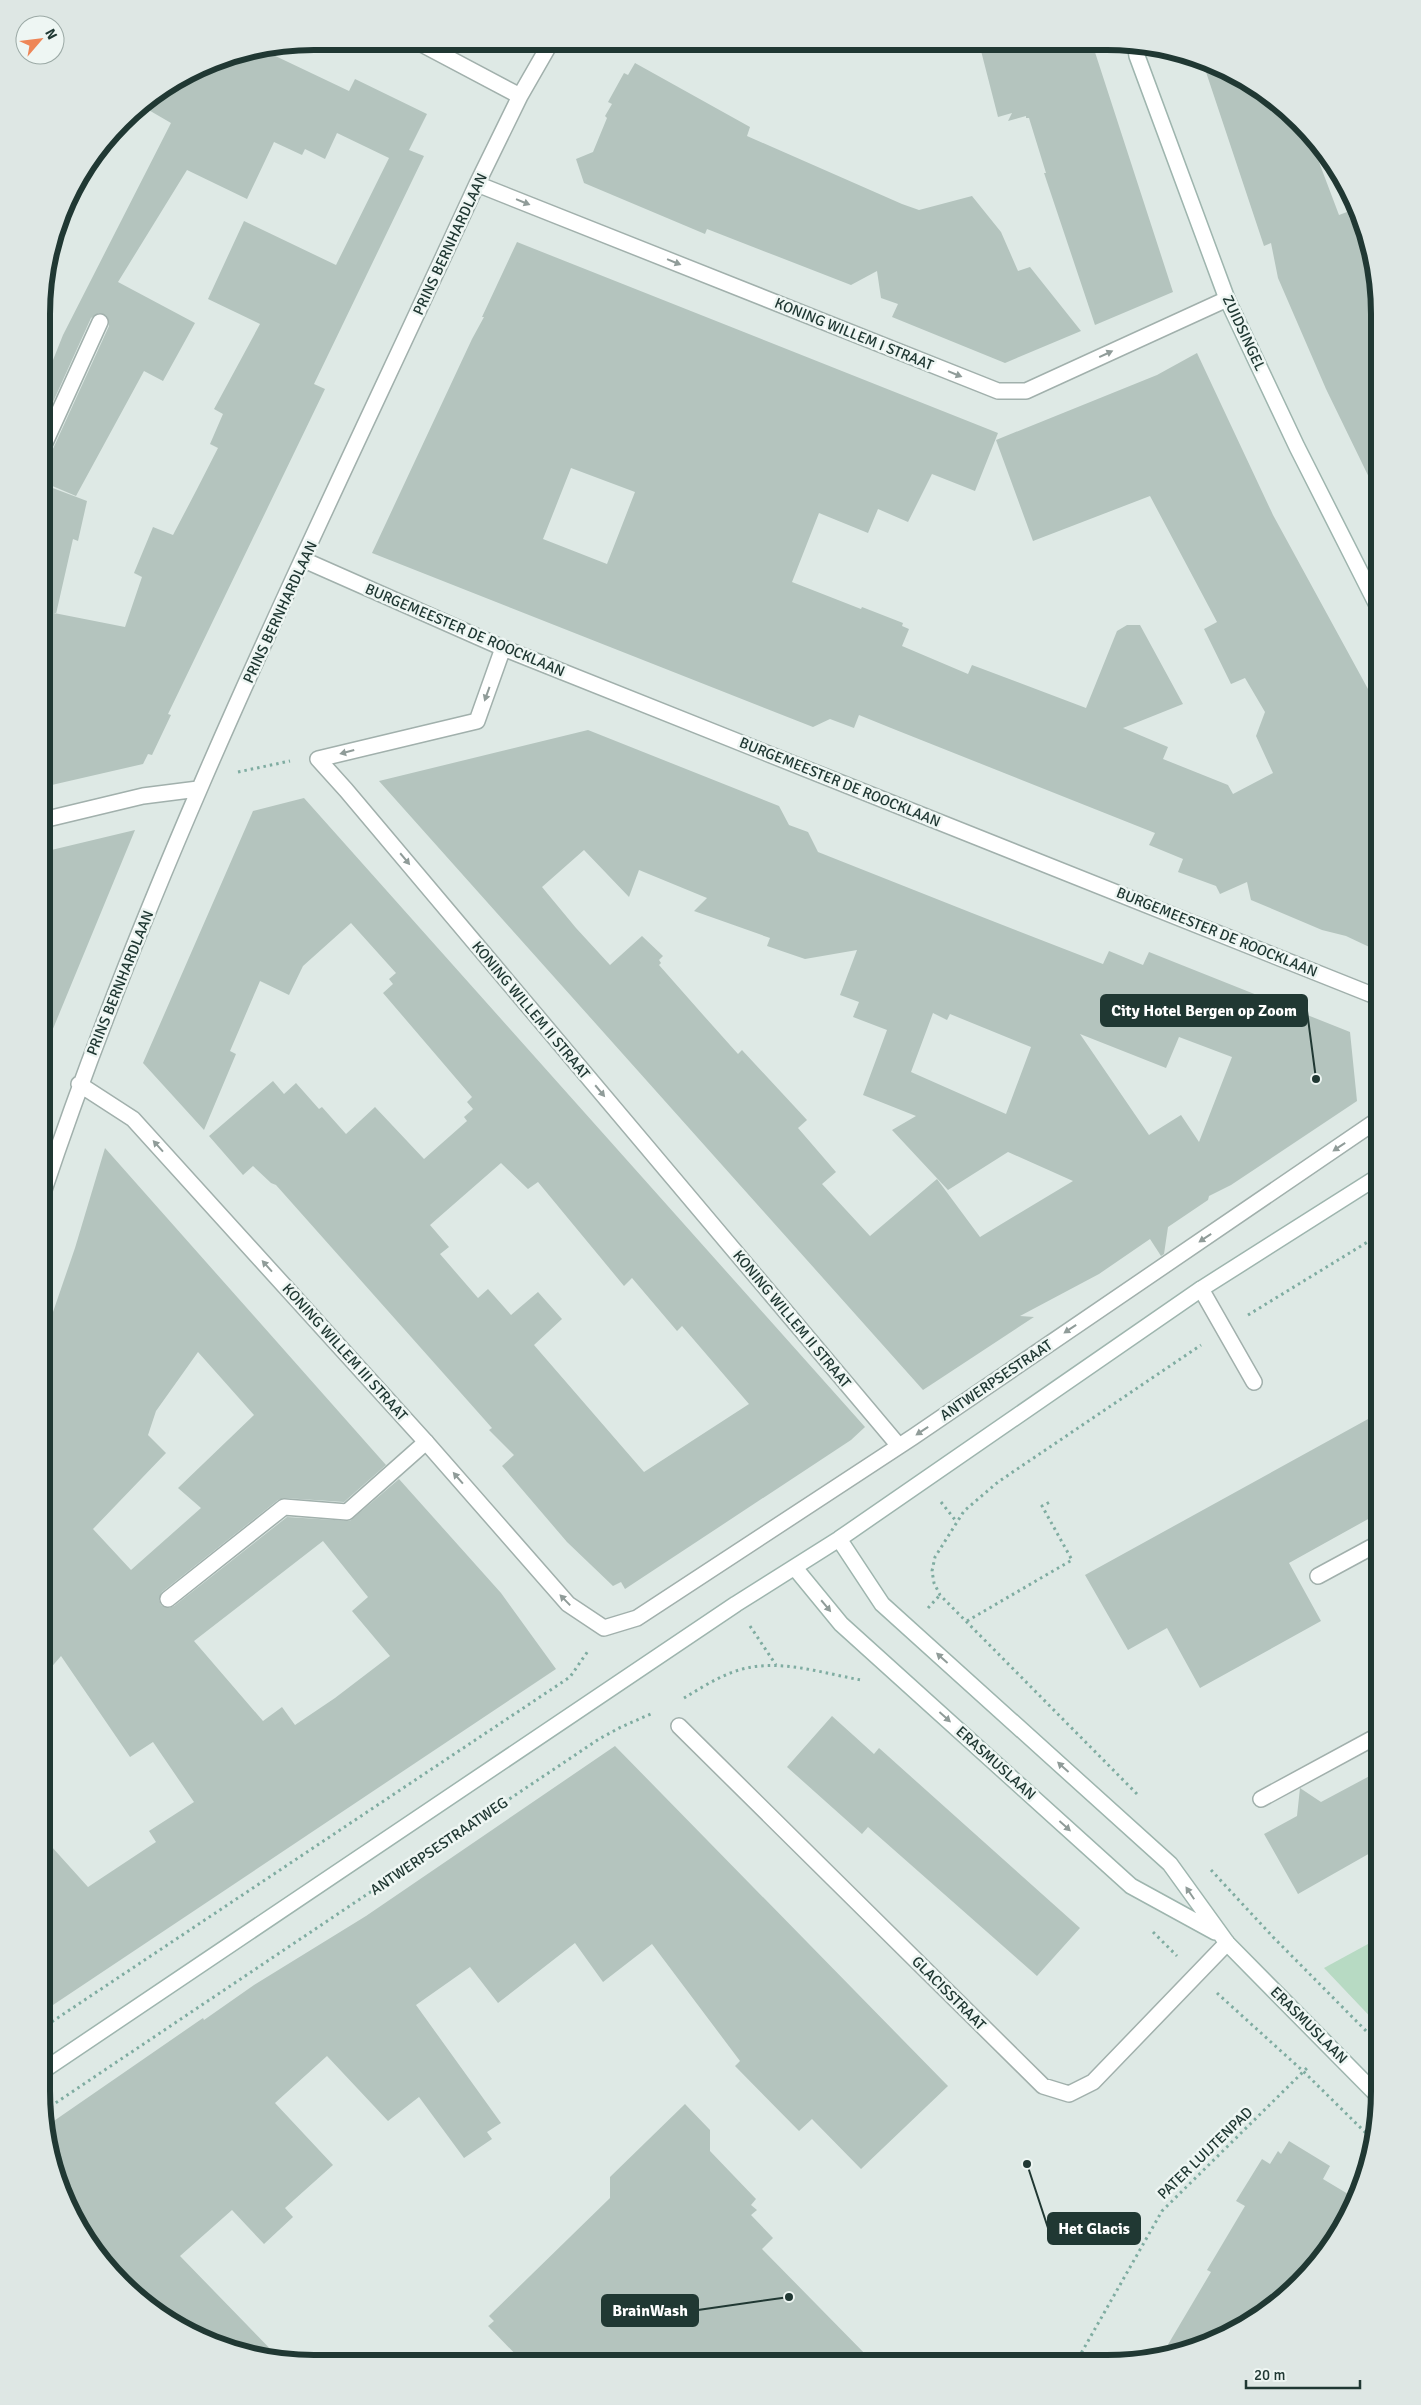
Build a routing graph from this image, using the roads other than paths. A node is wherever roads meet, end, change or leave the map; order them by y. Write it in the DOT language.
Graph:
graph roads {
  1 [pos="433,50"];
  2 [pos="547,50"];
  3 [pos="1137,52"];
  4 [pos="520,96"];
  5 [pos="477,184"];
  6 [pos="1227,299"];
  7 [pos="100,322"];
  8 [pos="50,432"];
  9 [pos="304,560"];
  10 [pos="1371,593"];
  11 [pos="504,648"];
  12 [pos="198,789"];
  13 [pos="50,818"];
  14 [pos="1371,994"];
  15 [pos="79,1084"];
  16 [pos="1371,1125"];
  17 [pos="50,1172"];
  18 [pos="1371,1182"];
  19 [pos="1201,1289"];
  20 [pos="1254,1382"];
  21 [pos="426,1442"];
  22 [pos="899,1446"];
  23 [pos="839,1539"];
  24 [pos="1371,1547"];
  25 [pos="795,1568"];
  26 [pos="1318,1576"];
  27 [pos="168,1600"];
  28 [pos="604,1628"];
  29 [pos="679,1726"];
  30 [pos="1371,1739"];
  31 [pos="1261,1799"];
  32 [pos="1222,1938"];
  33 [pos="50,2066"];
  34 [pos="1371,2088"];
  1 -- 4 [label="street"];
  2 -- 4 [label="street, PRINS BERNHARDLAAN"];
  3 -- 6 [label="street, ZUIDSINGEL"];
  4 -- 5 [label="street, PRINS BERNHARDLAAN"];
  5 -- 6 [label="street, KONING WILLEM I STRAAT, one-way"];
  5 -- 9 [label="street, PRINS BERNHARDLAAN"];
  6 -- 10 [label="street, ZUIDSINGEL"];
  7 -- 8 [label="street"];
  9 -- 11 [label="street, BURGEMEESTER DE ROOCKLAAN"];
  9 -- 12 [label="street, PRINS BERNHARDLAAN"];
  11 -- 14 [label="street, BURGEMEESTER DE ROOCKLAAN"];
  11 -- 22 [label="street, KONING WILLEM II STRAAT, one-way"];
  12 -- 13 [label="street"];
  12 -- 15 [label="street, PRINS BERNHARDLAAN"];
  15 -- 17 [label="street, PRINS BERNHARDLAAN"];
  21 -- 15 [label="street, KONING WILLEM III STRAAT, one-way"];
  16 -- 22 [label="street, ANTWERPSESTRAAT, one-way"];
  18 -- 19 [label="street"];
  19 -- 20 [label="street"];
  19 -- 23 [label="street"];
  21 -- 27 [label="street"];
  28 -- 21 [label="street, KONING WILLEM III STRAAT, one-way"];
  22 -- 28 [label="street, ANTWERPSESTRAAT"];
  23 -- 25 [label="street"];
  32 -- 23 [label="street, ERASMUSLAAN, one-way"];
  24 -- 26 [label="street"];
  25 -- 32 [label="street, ERASMUSLAAN, one-way"];
  25 -- 33 [label="street"];
  29 -- 32 [label="street, GLACISSTRAAT"];
  30 -- 31 [label="street"];
  32 -- 34 [label="street, ERASMUSLAAN"];
}
